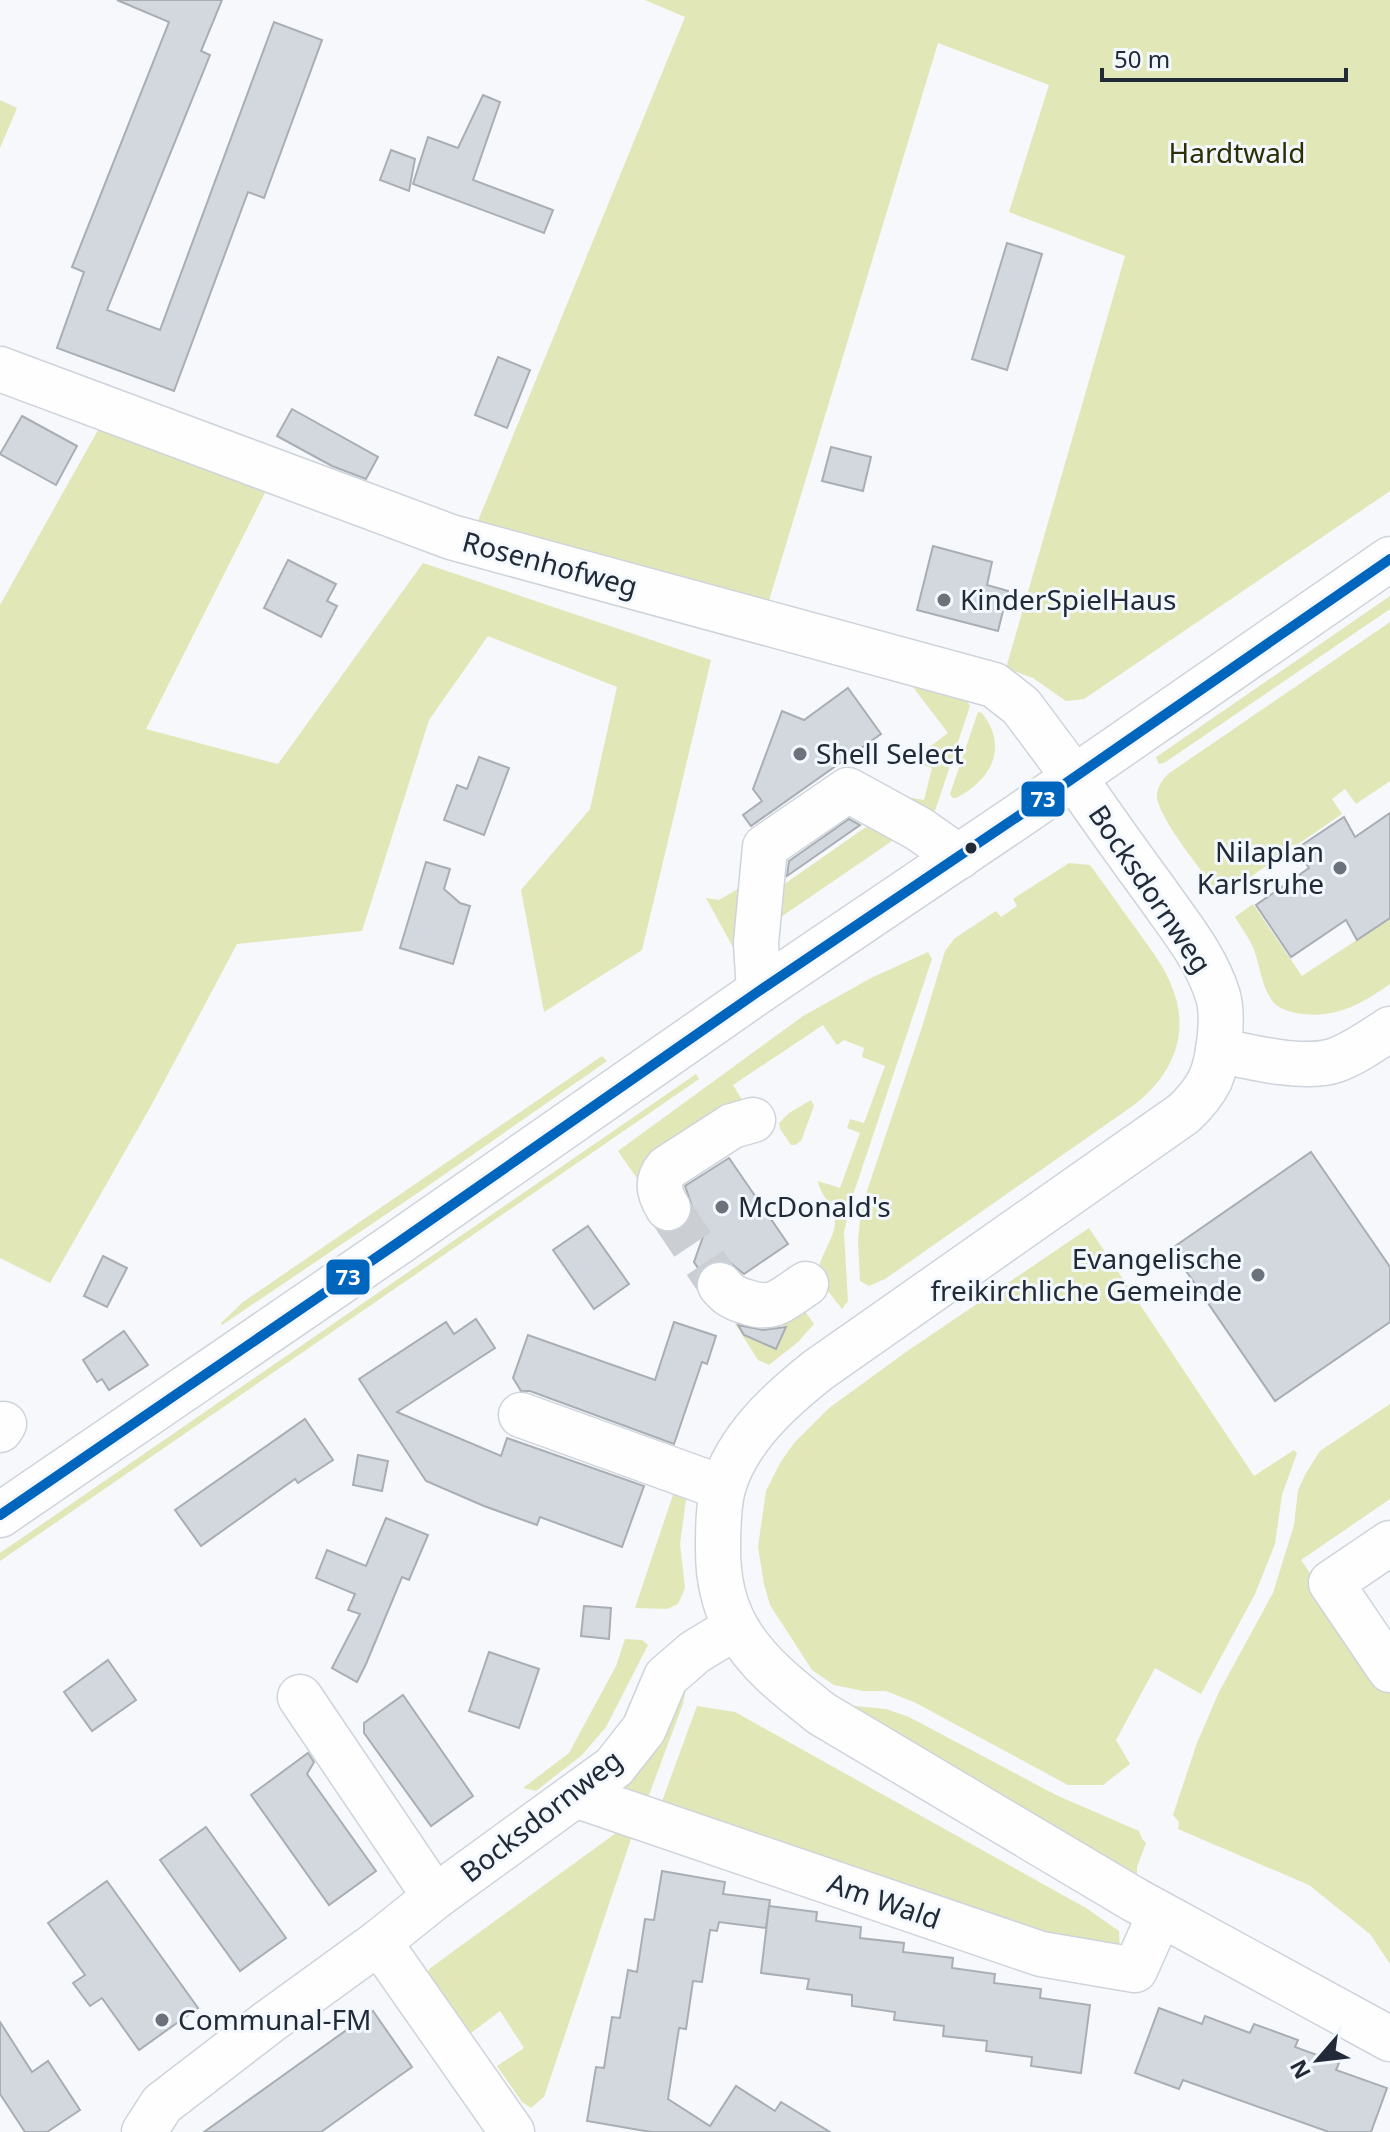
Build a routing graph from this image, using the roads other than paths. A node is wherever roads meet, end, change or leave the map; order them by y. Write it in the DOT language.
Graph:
graph roads {
  1 [pos="0,369"];
  2 [pos="1390,559"];
  3 [pos="1074,777"];
  4 [pos="959,857"];
  5 [pos="759,991"];
  6 [pos="1390,1029"];
  7 [pos="1218,1050"];
  8 [pos="753,1120"];
  9 [pos="668,1208"];
  10 [pos="806,1284"];
  11 [pos="720,1285"];
  12 [pos="521,1415"];
  13 [pos="723,1488"];
  14 [pos="0,1515"];
  15 [pos="1390,1543"];
  16 [pos="736,1627"];
  17 [pos="1390,1670"];
  18 [pos="300,1697"];
  19 [pos="578,1796"];
  20 [pos="435,1897"];
  21 [pos="1160,1914"];
  22 [pos="379,1942"];
  23 [pos="1390,2039"];
  24 [pos="144,2132"];
  25 [pos="512,2132"];
  1 -- 3 [label="main road, Rosenhofweg"];
  2 -- 3 [label="main road"];
  3 -- 4 [label="main road"];
  3 -- 7 [label="main road, Bocksdornweg"];
  4 -- 5 [label="main road"];
  4 -- 5 [label="main road"];
  5 -- 14 [label="main road"];
  6 -- 7 [label="main road"];
  7 -- 13 [label="main road, Bocksdornweg"];
  8 -- 9 [label="main road"];
  10 -- 11 [label="main road"];
  12 -- 13 [label="main road"];
  13 -- 16 [label="main road, Bocksdornweg"];
  15 -- 17 [label="main road"];
  16 -- 19 [label="main road, Bocksdornweg"];
  16 -- 21 [label="main road"];
  18 -- 20 [label="main road, Bocksdornweg"];
  19 -- 20 [label="main road, Bocksdornweg"];
  19 -- 21 [label="main road, Am Wald"];
  20 -- 22 [label="main road, Bocksdornweg"];
  21 -- 23 [label="main road"];
  22 -- 24 [label="main road, Bocksdornweg"];
  22 -- 25 [label="main road"];
}
